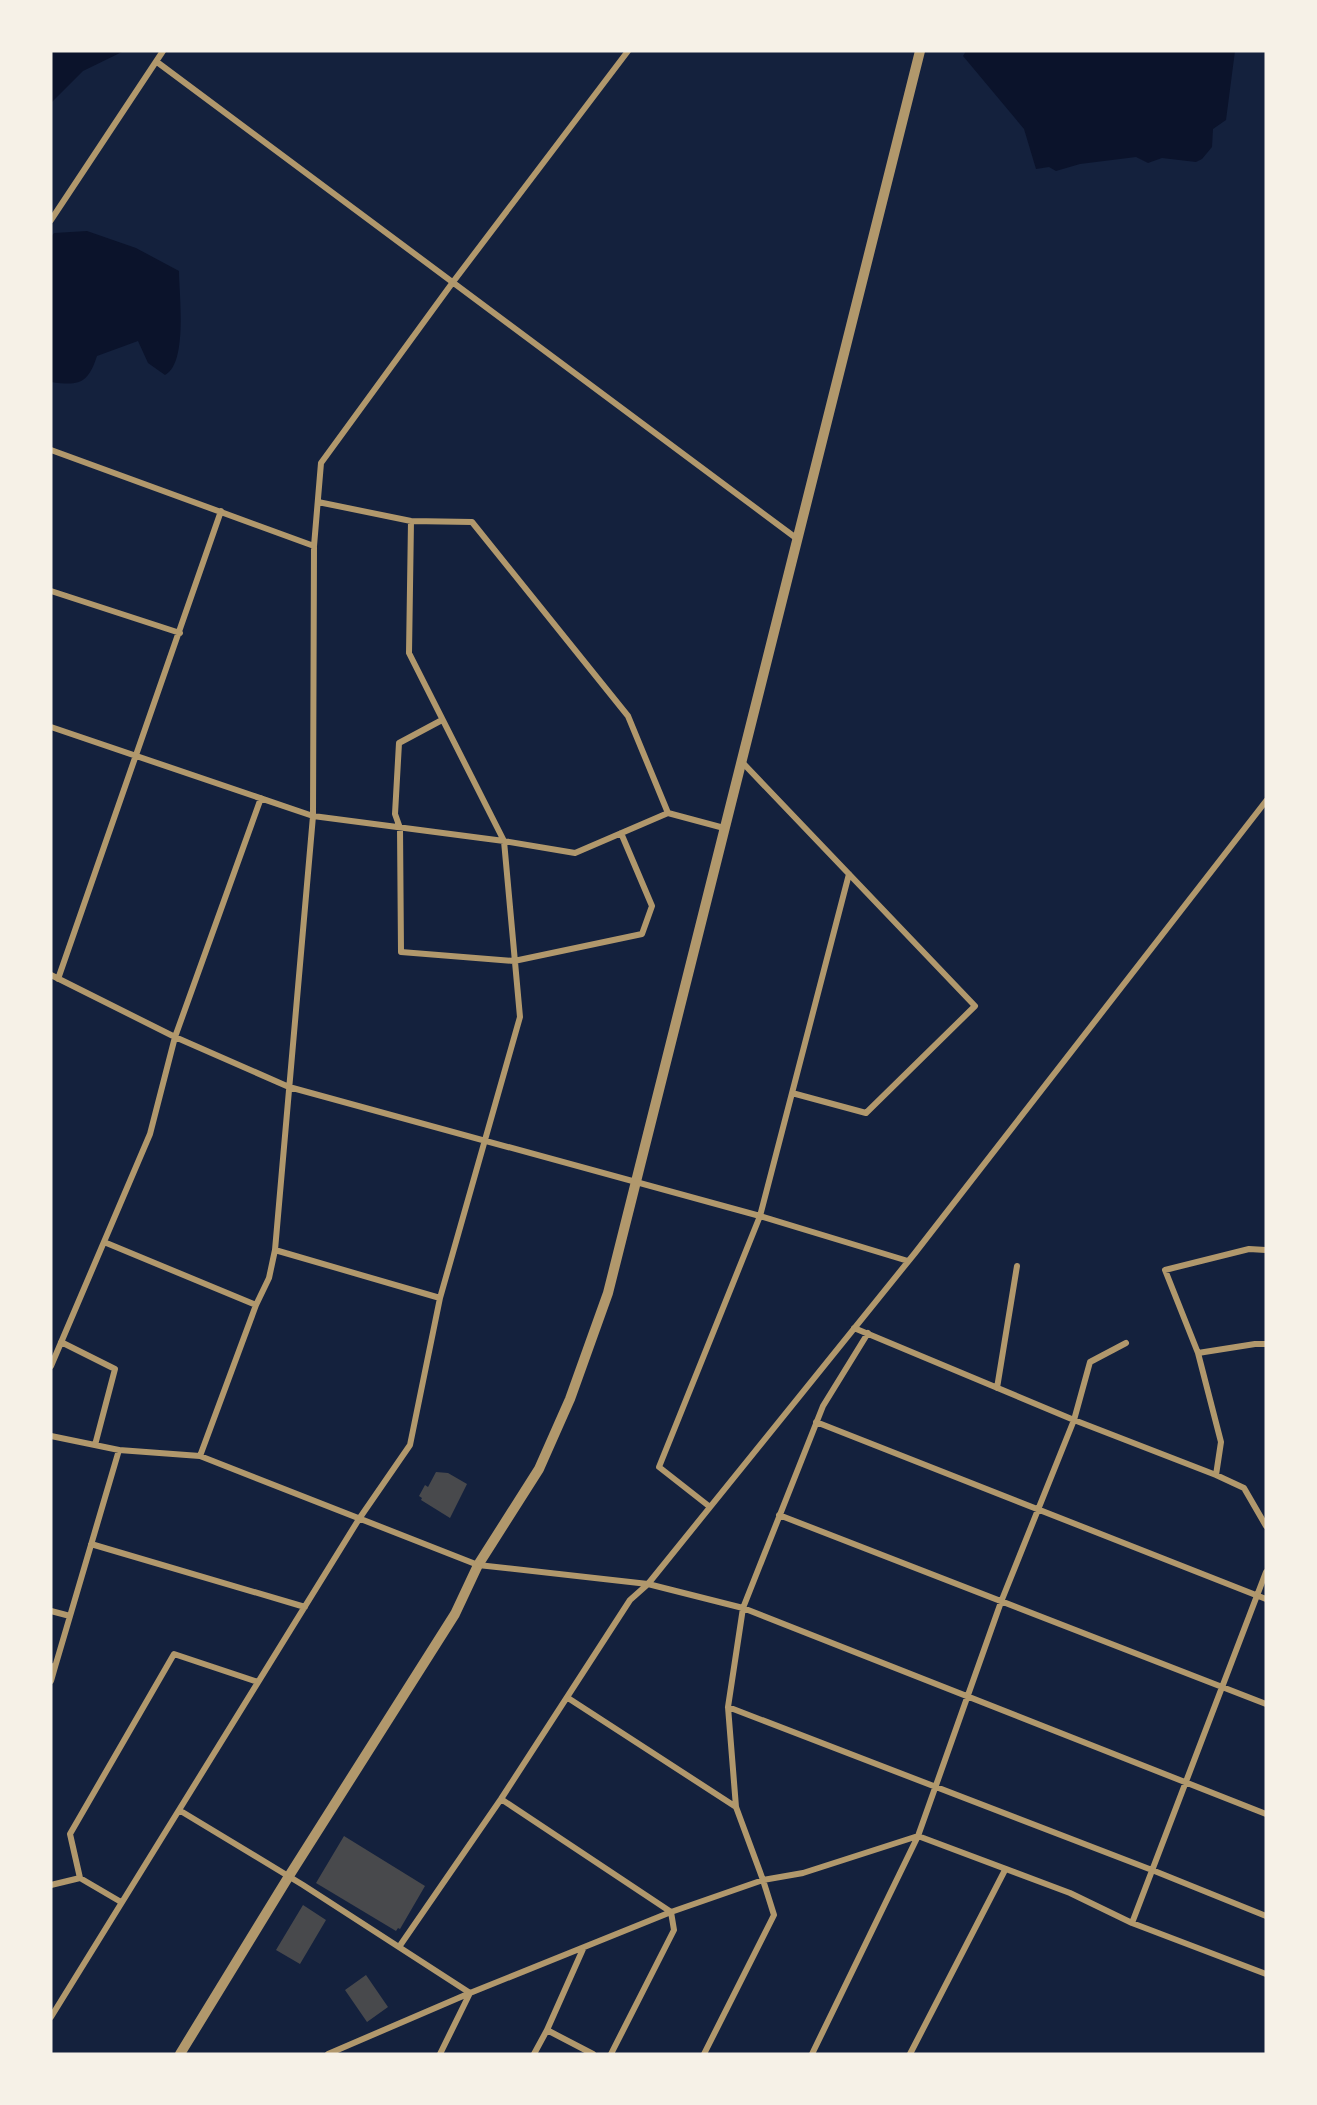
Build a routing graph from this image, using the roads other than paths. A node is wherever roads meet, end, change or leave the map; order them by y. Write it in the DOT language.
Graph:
graph roads {
  1 [pos="163,51"];
  2 [pos="628,51"];
  3 [pos="920,51"];
  4 [pos="157,62"];
  5 [pos="51,220"];
  6 [pos="453,282"];
  7 [pos="51,450"];
  8 [pos="318,502"];
  9 [pos="221,511"];
  10 [pos="411,521"];
  11 [pos="796,538"];
  12 [pos="314,546"];
  13 [pos="51,591"];
  14 [pos="180,633"];
  15 [pos="442,720"];
  16 [pos="51,727"];
  17 [pos="137,755"];
  18 [pos="741,760"];
  19 [pos="261,798"];
  20 [pos="1266,801"];
  21 [pos="668,813"];
  22 [pos="313,816"];
  23 [pos="400,828"];
  24 [pos="724,828"];
  25 [pos="621,833"];
  26 [pos="504,841"];
  27 [pos="849,874"];
  28 [pos="514,961"];
  29 [pos="51,975"];
  30 [pos="58,979"];
  31 [pos="175,1037"];
  32 [pos="289,1087"];
  33 [pos="792,1093"];
  34 [pos="485,1140"];
  35 [pos="635,1182"];
  36 [pos="760,1216"];
  37 [pos="104,1242"];
  38 [pos="274,1250"];
  39 [pos="1266,1250"];
  40 [pos="908,1261"];
  41 [pos="1017,1266"];
  42 [pos="440,1298"];
  43 [pos="256,1305"];
  44 [pos="854,1328"];
  45 [pos="868,1334"];
  46 [pos="62,1342"];
  47 [pos="1126,1343"];
  48 [pos="1266,1344"];
  49 [pos="1198,1353"];
  50 [pos="51,1366"];
  51 [pos="997,1388"];
  52 [pos="1074,1420"];
  53 [pos="816,1422"];
  54 [pos="51,1436"];
  55 [pos="94,1445"];
  56 [pos="119,1450"];
  57 [pos="200,1456"];
  58 [pos="1216,1475"];
  59 [pos="710,1507"];
  60 [pos="1038,1510"];
  61 [pos="779,1515"];
  62 [pos="359,1519"];
  63 [pos="1266,1526"];
  64 [pos="91,1544"];
  65 [pos="478,1565"];
  66 [pos="1266,1572"];
  67 [pos="648,1584"];
  68 [pos="1258,1596"];
  69 [pos="1266,1599"];
  70 [pos="1001,1602"];
  71 [pos="305,1607"];
  72 [pos="743,1608"];
  73 [pos="51,1611"];
  74 [pos="70,1617"];
  75 [pos="53,1667"];
  76 [pos="51,1681"];
  77 [pos="258,1682"];
  78 [pos="1222,1687"];
  79 [pos="966,1696"];
  80 [pos="568,1698"];
  81 [pos="1266,1704"];
  82 [pos="728,1707"];
  83 [pos="1185,1782"];
  84 [pos="934,1786"];
  85 [pos="501,1799"];
  86 [pos="736,1807"];
  87 [pos="179,1810"];
  88 [pos="1266,1814"];
  89 [pos="918,1836"];
  90 [pos="1005,1870"];
  91 [pos="1152,1870"];
  92 [pos="289,1876"];
  93 [pos="80,1878"];
  94 [pos="763,1880"];
  95 [pos="51,1885"];
  96 [pos="122,1902"];
  97 [pos="671,1912"];
  98 [pos="1266,1916"];
  99 [pos="1132,1923"];
  100 [pos="399,1947"];
  101 [pos="583,1949"];
  102 [pos="1266,1974"];
  103 [pos="470,1993"];
  104 [pos="51,2017"];
  105 [pos="547,2030"];
  106 [pos="180,2054"];
  107 [pos="329,2054"];
  108 [pos="440,2054"];
  109 [pos="534,2054"];
  110 [pos="593,2054"];
  111 [pos="611,2054"];
  112 [pos="705,2054"];
  113 [pos="812,2054"];
  114 [pos="910,2054"];
  1 -- 4 [label="street"];
  2 -- 6 [label="street"];
  3 -- 11 [label="street"];
  4 -- 5 [label="street"];
  4 -- 6 [label="street"];
  6 -- 8 [label="street"];
  6 -- 11 [label="street"];
  7 -- 9 [label="street"];
  8 -- 10 [label="street"];
  8 -- 12 [label="street"];
  9 -- 12 [label="street"];
  9 -- 14 [label="street"];
  10 -- 15 [label="street"];
  10 -- 21 [label="street"];
  11 -- 18 [label="street"];
  12 -- 22 [label="street"];
  13 -- 14 [label="street"];
  14 -- 17 [label="street"];
  15 -- 23 [label="street"];
  15 -- 26 [label="street"];
  16 -- 17 [label="street"];
  17 -- 19 [label="street"];
  17 -- 30 [label="street"];
  18 -- 24 [label="street"];
  18 -- 27 [label="street"];
  19 -- 22 [label="street"];
  19 -- 31 [label="street"];
  20 -- 40 [label="street"];
  21 -- 24 [label="street"];
  21 -- 25 [label="street"];
  22 -- 23 [label="street"];
  22 -- 32 [label="street"];
  23 -- 26 [label="street"];
  23 -- 28 [label="street"];
  24 -- 35 [label="street"];
  25 -- 26 [label="street"];
  25 -- 28 [label="street"];
  26 -- 28 [label="street"];
  27 -- 33 [label="street"];
  27 -- 33 [label="street"];
  28 -- 34 [label="street"];
  29 -- 30 [label="street"];
  30 -- 31 [label="street"];
  31 -- 32 [label="street"];
  31 -- 37 [label="street"];
  32 -- 34 [label="street"];
  32 -- 38 [label="street"];
  33 -- 36 [label="street"];
  34 -- 35 [label="street"];
  34 -- 42 [label="street"];
  35 -- 36 [label="street"];
  35 -- 65 [label="street"];
  36 -- 40 [label="street"];
  36 -- 59 [label="street"];
  37 -- 43 [label="street"];
  37 -- 46 [label="street"];
  38 -- 42 [label="street"];
  38 -- 43 [label="street"];
  39 -- 49 [label="street"];
  40 -- 44 [label="street"];
  41 -- 51 [label="street"];
  42 -- 62 [label="street"];
  43 -- 57 [label="street"];
  44 -- 45 [label="street"];
  44 -- 59 [label="street"];
  45 -- 51 [label="street"];
  45 -- 53 [label="street"];
  46 -- 50 [label="street"];
  46 -- 55 [label="street"];
  47 -- 52 [label="street"];
  48 -- 49 [label="street"];
  49 -- 58 [label="street"];
  51 -- 52 [label="street"];
  52 -- 58 [label="street"];
  52 -- 60 [label="street"];
  53 -- 60 [label="street"];
  53 -- 61 [label="street"];
  54 -- 55 [label="street"];
  55 -- 56 [label="street"];
  56 -- 57 [label="street"];
  56 -- 64 [label="street"];
  57 -- 62 [label="street"];
  58 -- 63 [label="street"];
  59 -- 67 [label="street"];
  60 -- 68 [label="street"];
  60 -- 70 [label="street"];
  61 -- 70 [label="street"];
  61 -- 72 [label="street"];
  62 -- 65 [label="street"];
  62 -- 71 [label="street"];
  64 -- 71 [label="street"];
  64 -- 74 [label="street"];
  65 -- 67 [label="street"];
  65 -- 92 [label="street"];
  66 -- 68 [label="street"];
  67 -- 72 [label="street"];
  67 -- 80 [label="street"];
  68 -- 69 [label="street"];
  68 -- 78 [label="street"];
  70 -- 78 [label="street"];
  70 -- 79 [label="street"];
  71 -- 77 [label="street"];
  72 -- 79 [label="street"];
  72 -- 82 [label="street"];
  73 -- 74 [label="street"];
  74 -- 75 [label="street"];
  75 -- 76 [label="street"];
  77 -- 87 [label="street"];
  77 -- 93 [label="street"];
  78 -- 81 [label="street"];
  78 -- 83 [label="street"];
  79 -- 83 [label="street"];
  79 -- 84 [label="street"];
  80 -- 85 [label="street"];
  80 -- 86 [label="street"];
  82 -- 84 [label="street"];
  82 -- 86 [label="street"];
  83 -- 88 [label="street"];
  83 -- 91 [label="street"];
  84 -- 89 [label="street"];
  84 -- 91 [label="street"];
  85 -- 97 [label="street"];
  85 -- 100 [label="street"];
  86 -- 94 [label="street"];
  87 -- 92 [label="street"];
  87 -- 96 [label="street"];
  89 -- 90 [label="street"];
  89 -- 94 [label="street"];
  89 -- 113 [label="street"];
  90 -- 99 [label="street"];
  90 -- 114 [label="street"];
  91 -- 98 [label="street"];
  91 -- 99 [label="street"];
  92 -- 100 [label="street"];
  92 -- 106 [label="street"];
  93 -- 95 [label="street"];
  93 -- 96 [label="street"];
  94 -- 97 [label="street"];
  94 -- 112 [label="street"];
  96 -- 104 [label="street"];
  97 -- 101 [label="street"];
  97 -- 111 [label="street"];
  99 -- 102 [label="street"];
  100 -- 103 [label="street"];
  101 -- 103 [label="street"];
  101 -- 105 [label="street"];
  103 -- 107 [label="street"];
  103 -- 108 [label="street"];
  105 -- 109 [label="street"];
  105 -- 110 [label="street"];
}
